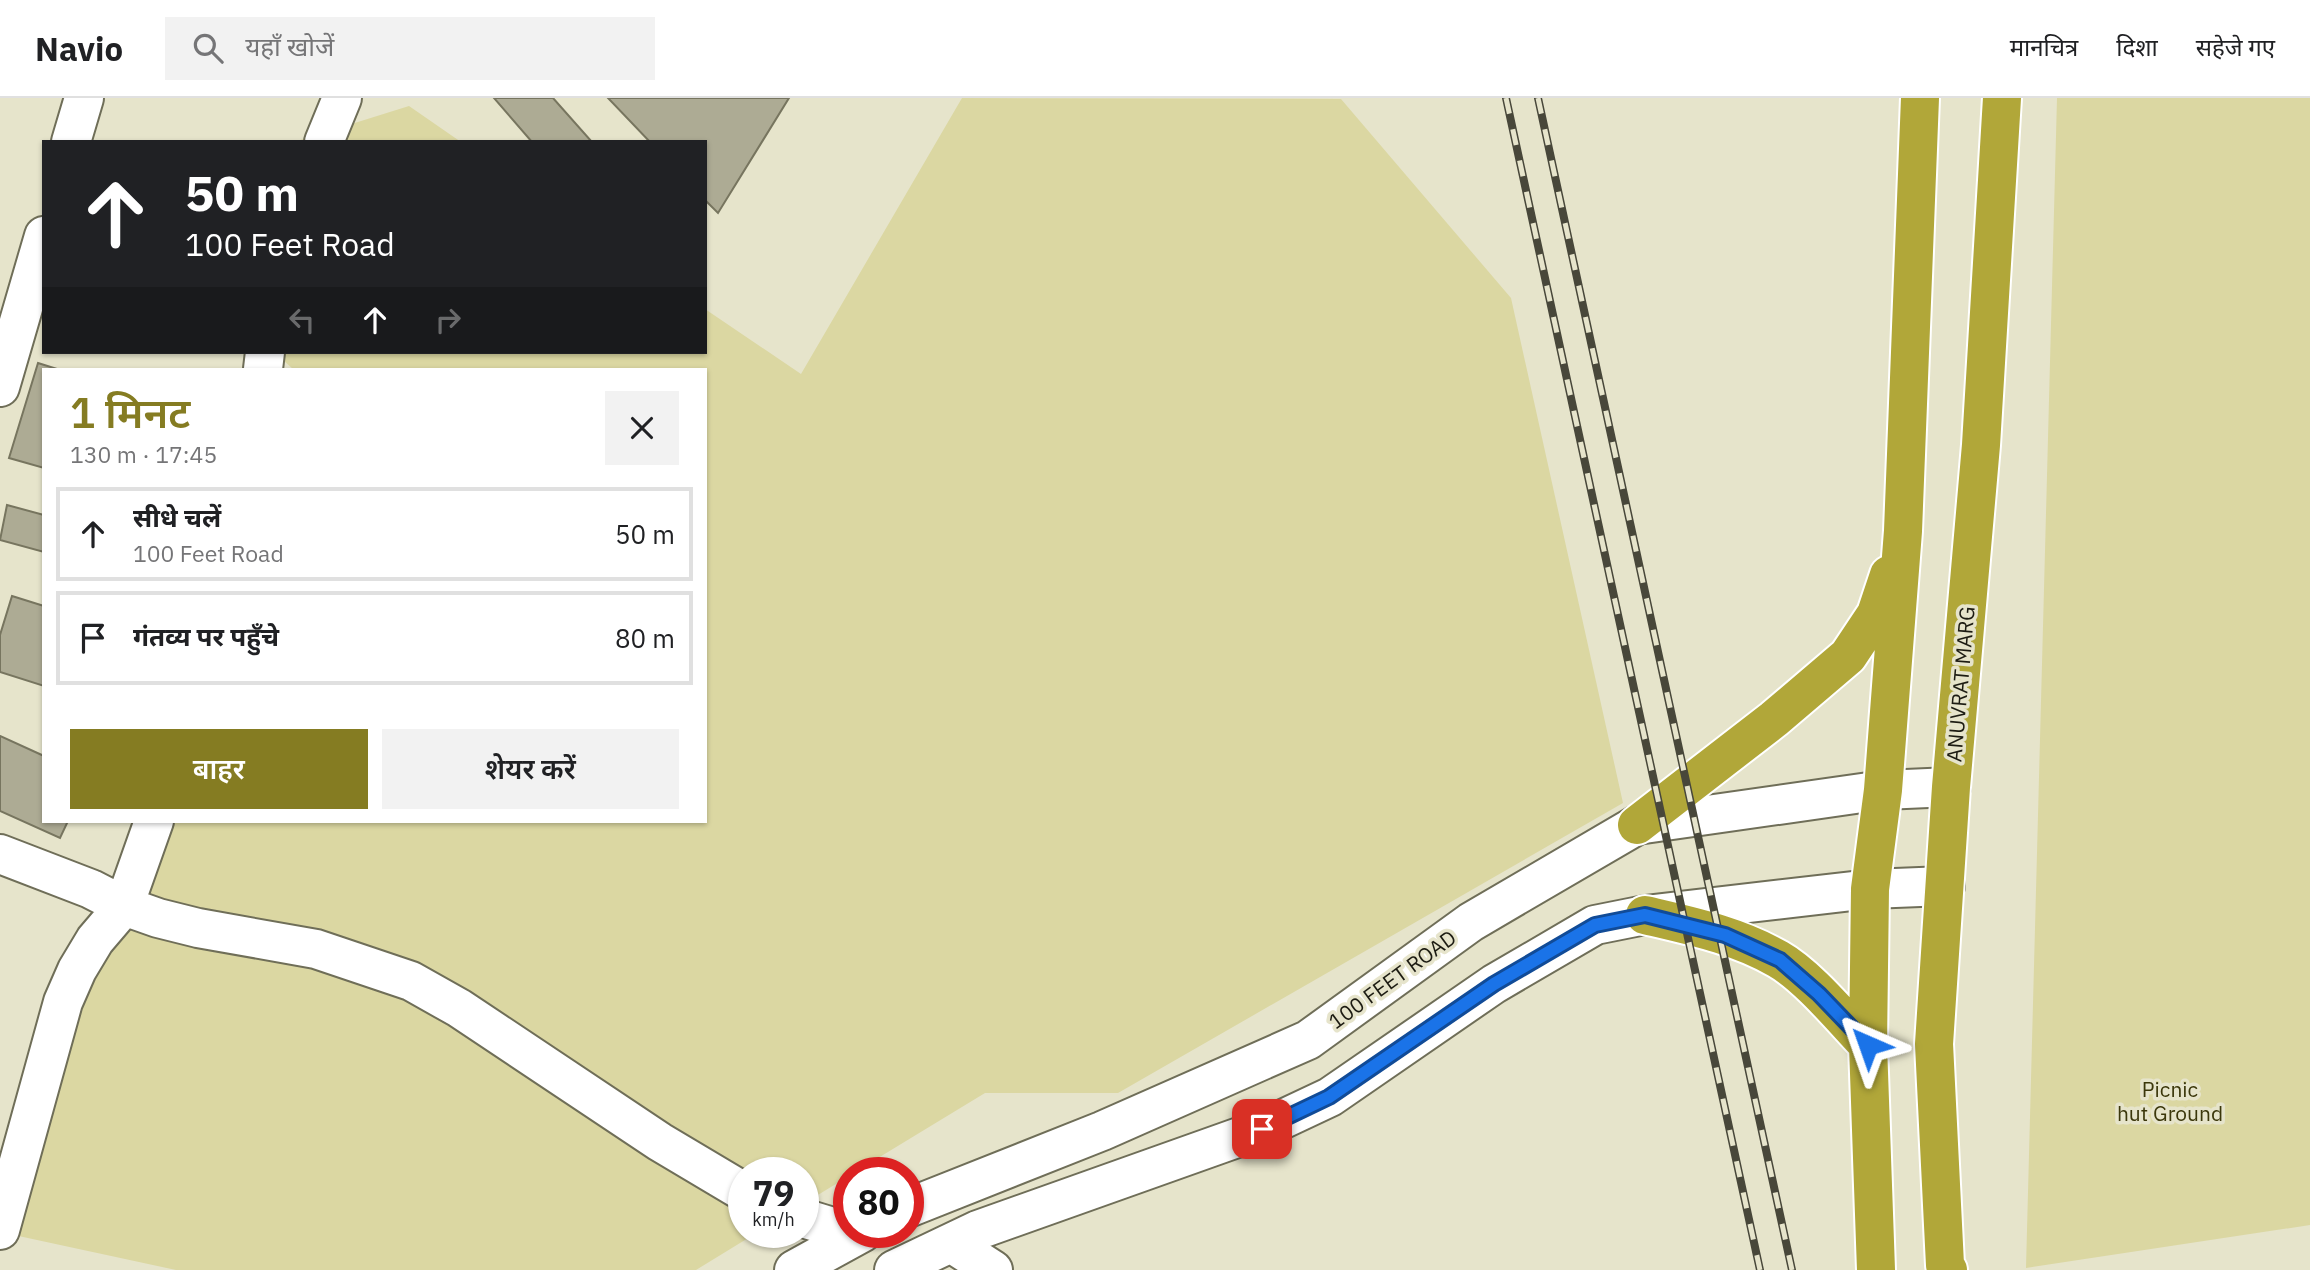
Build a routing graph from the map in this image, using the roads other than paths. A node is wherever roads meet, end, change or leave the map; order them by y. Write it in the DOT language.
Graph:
graph roads {
  1 [pos="84,98"];
  2 [pos="342,98"];
  3 [pos="1920,98"];
  4 [pos="2002,98"];
  5 [pos="72,140"];
  6 [pos="325,140"];
  7 [pos="42,243"];
  8 [pos="0,387"];
  9 [pos="1903,531"];
  10 [pos="1951,787"];
  11 [pos="1884,790"];
  12 [pos="153,823"];
  13 [pos="1637,825"];
  14 [pos="0,854"];
  15 [pos="1945,886"];
  16 [pos="1870,890"];
  17 [pos="108,897"];
  18 [pos="1645,915"];
  19 [pos="1868,1045"];
  20 [pos="728,1182"];
  21 [pos="924,1201"];
  22 [pos="0,1230"];
  23 [pos="833,1246"];
  24 [pos="862,1248"];
  25 [pos="922,1260"];
  26 [pos="794,1270"];
  27 [pos="872,1270"];
  28 [pos="993,1270"];
  29 [pos="1876,1270"];
  30 [pos="1948,1270"];
  1 -- 5 [label="street"];
  2 -- 6 [label="street"];
  3 -- 9 [label="highway"];
  4 -- 10 [label="highway, ANUVRAT MARG"];
  7 -- 8 [label="street"];
  9 -- 11 [label="highway"];
  9 -- 13 [label="highway"];
  10 -- 11 [label="street, 100 FEET ROAD"];
  10 -- 15 [label="highway, ANUVRAT MARG"];
  11 -- 13 [label="street, 100 FEET ROAD"];
  11 -- 16 [label="highway"];
  12 -- 17 [label="street"];
  13 -- 21 [label="street, 100 FEET ROAD"];
  14 -- 17 [label="street"];
  15 -- 16 [label="street"];
  15 -- 30 [label="highway, ANUVRAT MARG"];
  16 -- 18 [label="street"];
  16 -- 19 [label="highway"];
  17 -- 20 [label="street"];
  17 -- 22 [label="street"];
  18 -- 19 [label="highway"];
  18 -- 25 [label="street"];
  19 -- 29 [label="highway"];
  23 -- 26 [label="street"];
  24 -- 27 [label="street"];
  25 -- 28 [label="street"];
}
